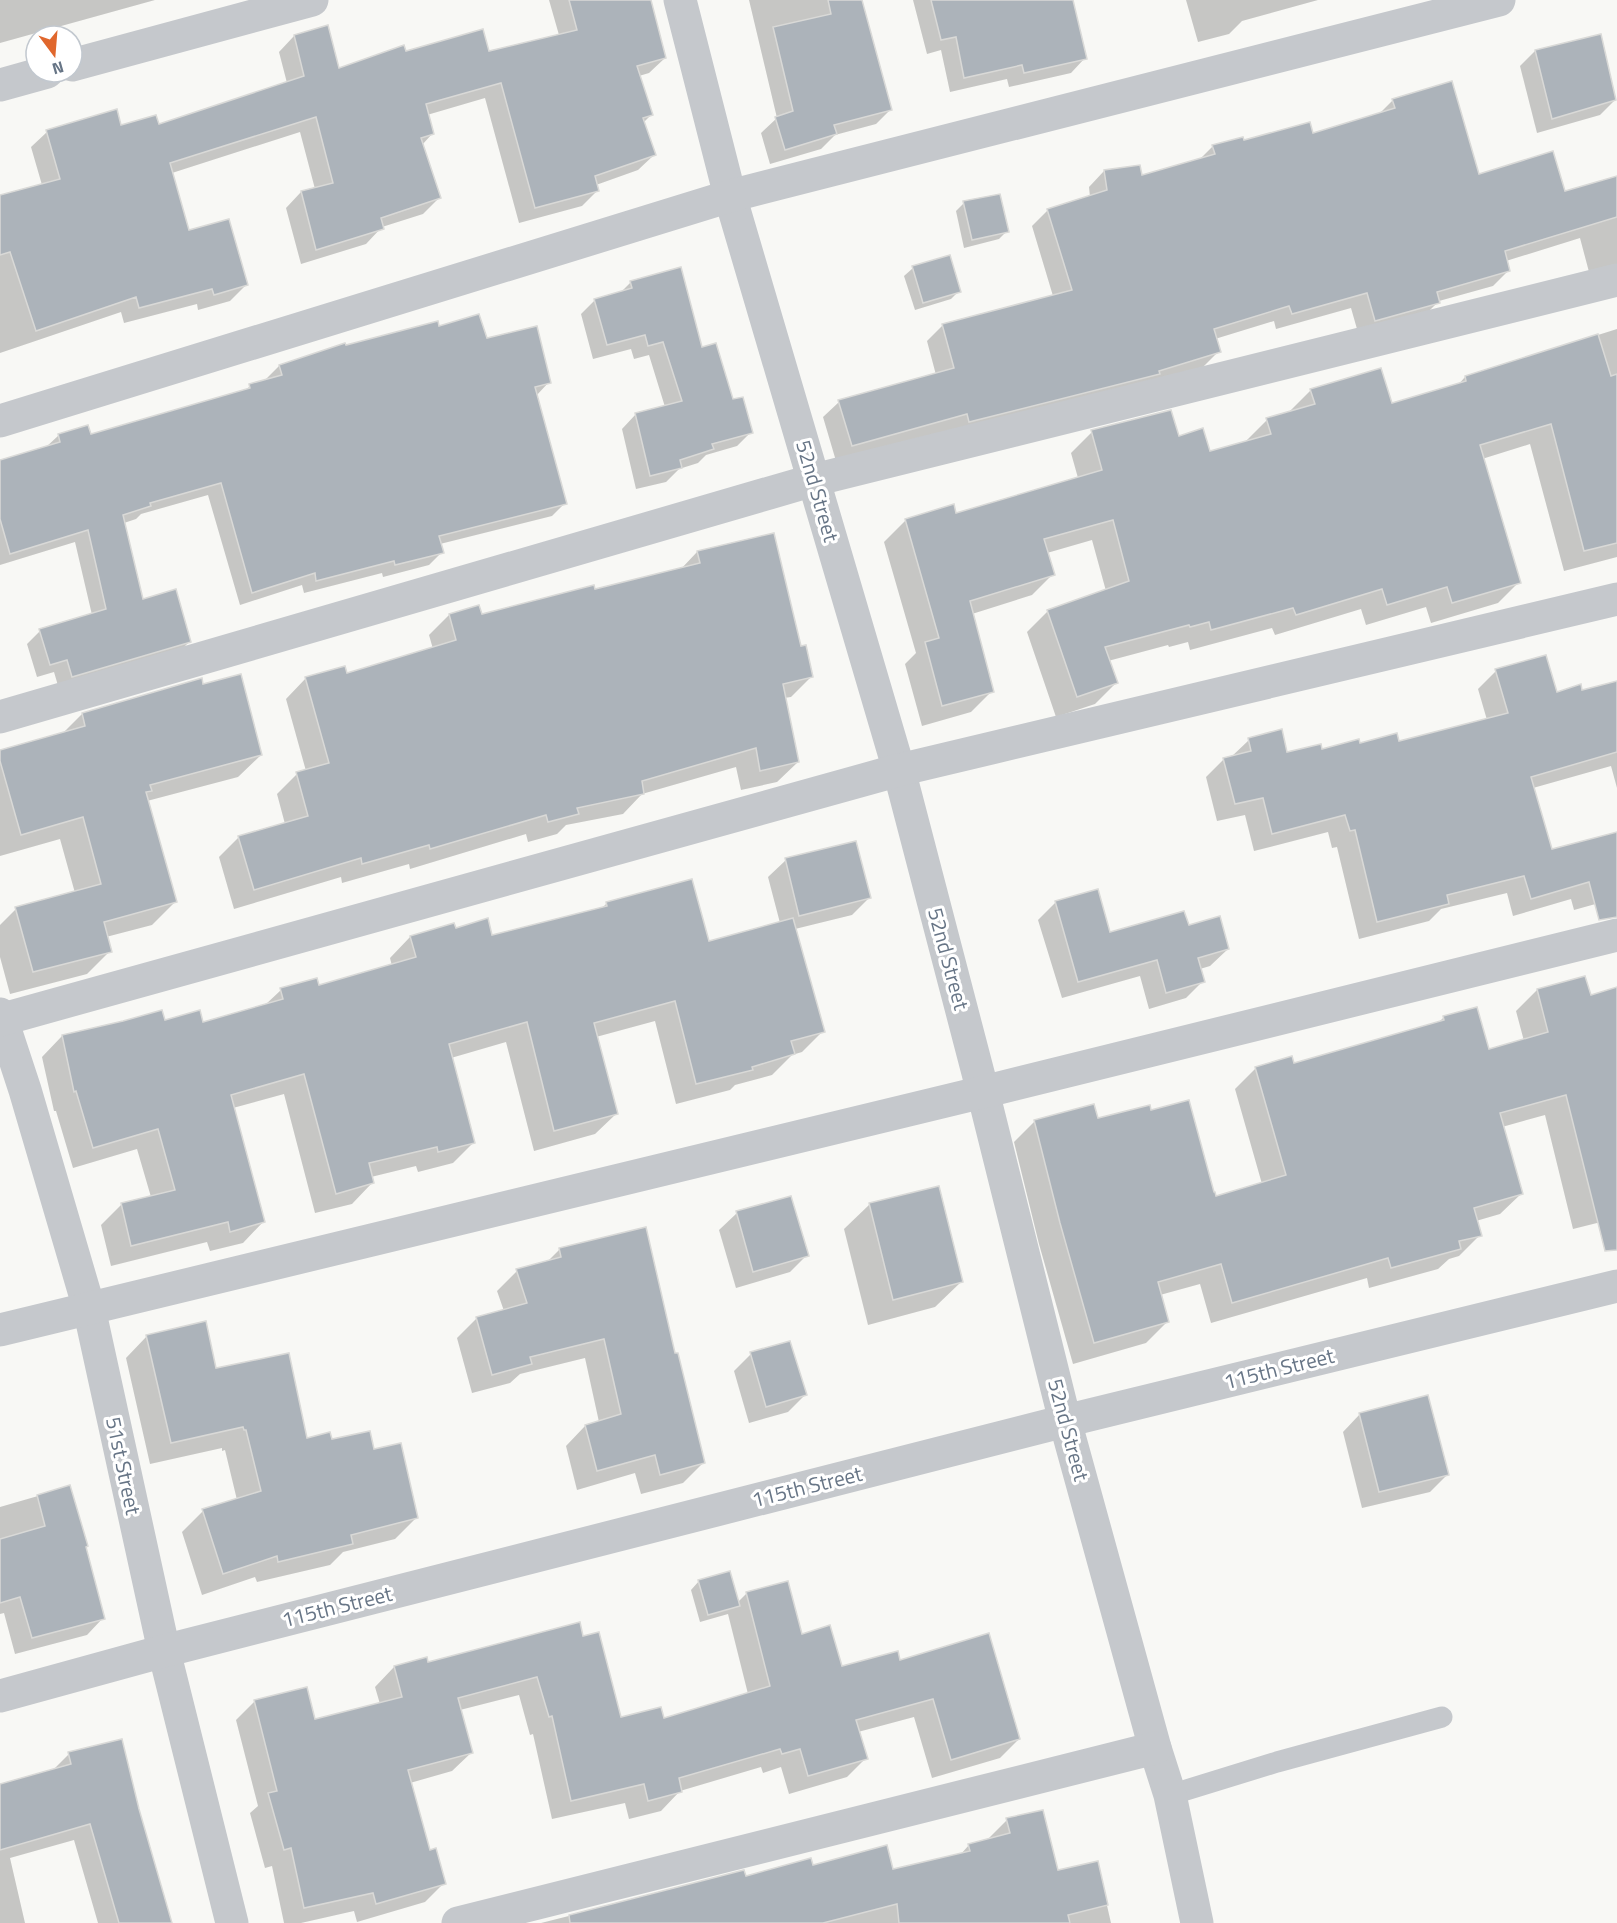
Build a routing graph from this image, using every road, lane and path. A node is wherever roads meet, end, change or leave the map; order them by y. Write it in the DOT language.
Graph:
graph roads {
  1 [pos="312,0"];
  2 [pos="680,0"];
  3 [pos="1499,0"];
  4 [pos="84,62"];
  5 [pos="24,78"];
  6 [pos="0,85"];
  7 [pos="730,196"];
  8 [pos="1617,280"];
  9 [pos="0,421"];
  10 [pos="814,480"];
  11 [pos="1617,599"];
  12 [pos="0,717"];
  13 [pos="899,770"];
  14 [pos="1617,935"];
  15 [pos="0,1018"];
  16 [pos="983,1092"];
  17 [pos="1617,1286"];
  18 [pos="89,1308"];
  19 [pos="0,1330"];
  20 [pos="1065,1421"];
  21 [pos="164,1651"];
  22 [pos="0,1696"];
  23 [pos="1442,1717"];
  24 [pos="1155,1748"];
  25 [pos="1170,1795"];
  26 [pos="232,1923"];
  27 [pos="458,1923"];
  28 [pos="1197,1923"];
  1 -- 4 [label="street"];
  2 -- 7 [label="street, 52nd Street"];
  3 -- 7 [label="street"];
  5 -- 6 [label="street"];
  7 -- 9 [label="street"];
  7 -- 10 [label="street, 52nd Street"];
  8 -- 10 [label="street"];
  10 -- 12 [label="street"];
  10 -- 13 [label="street, 52nd Street"];
  11 -- 13 [label="street"];
  13 -- 15 [label="street"];
  13 -- 16 [label="street, 52nd Street"];
  14 -- 16 [label="street"];
  15 -- 18 [label="street, 51st Street"];
  16 -- 18 [label="street"];
  16 -- 20 [label="street, 52nd Street"];
  17 -- 20 [label="street, 115th Street"];
  18 -- 19 [label="street"];
  18 -- 21 [label="street, 51st Street"];
  20 -- 21 [label="street, 115th Street"];
  20 -- 24 [label="street, 52nd Street"];
  21 -- 22 [label="street, 115th Street"];
  21 -- 26 [label="street, 51st Street"];
  23 -- 25 [label="lane"];
  24 -- 25 [label="street, 52nd Street"];
  24 -- 27 [label="street"];
  25 -- 28 [label="street, 52nd Street"];
}
